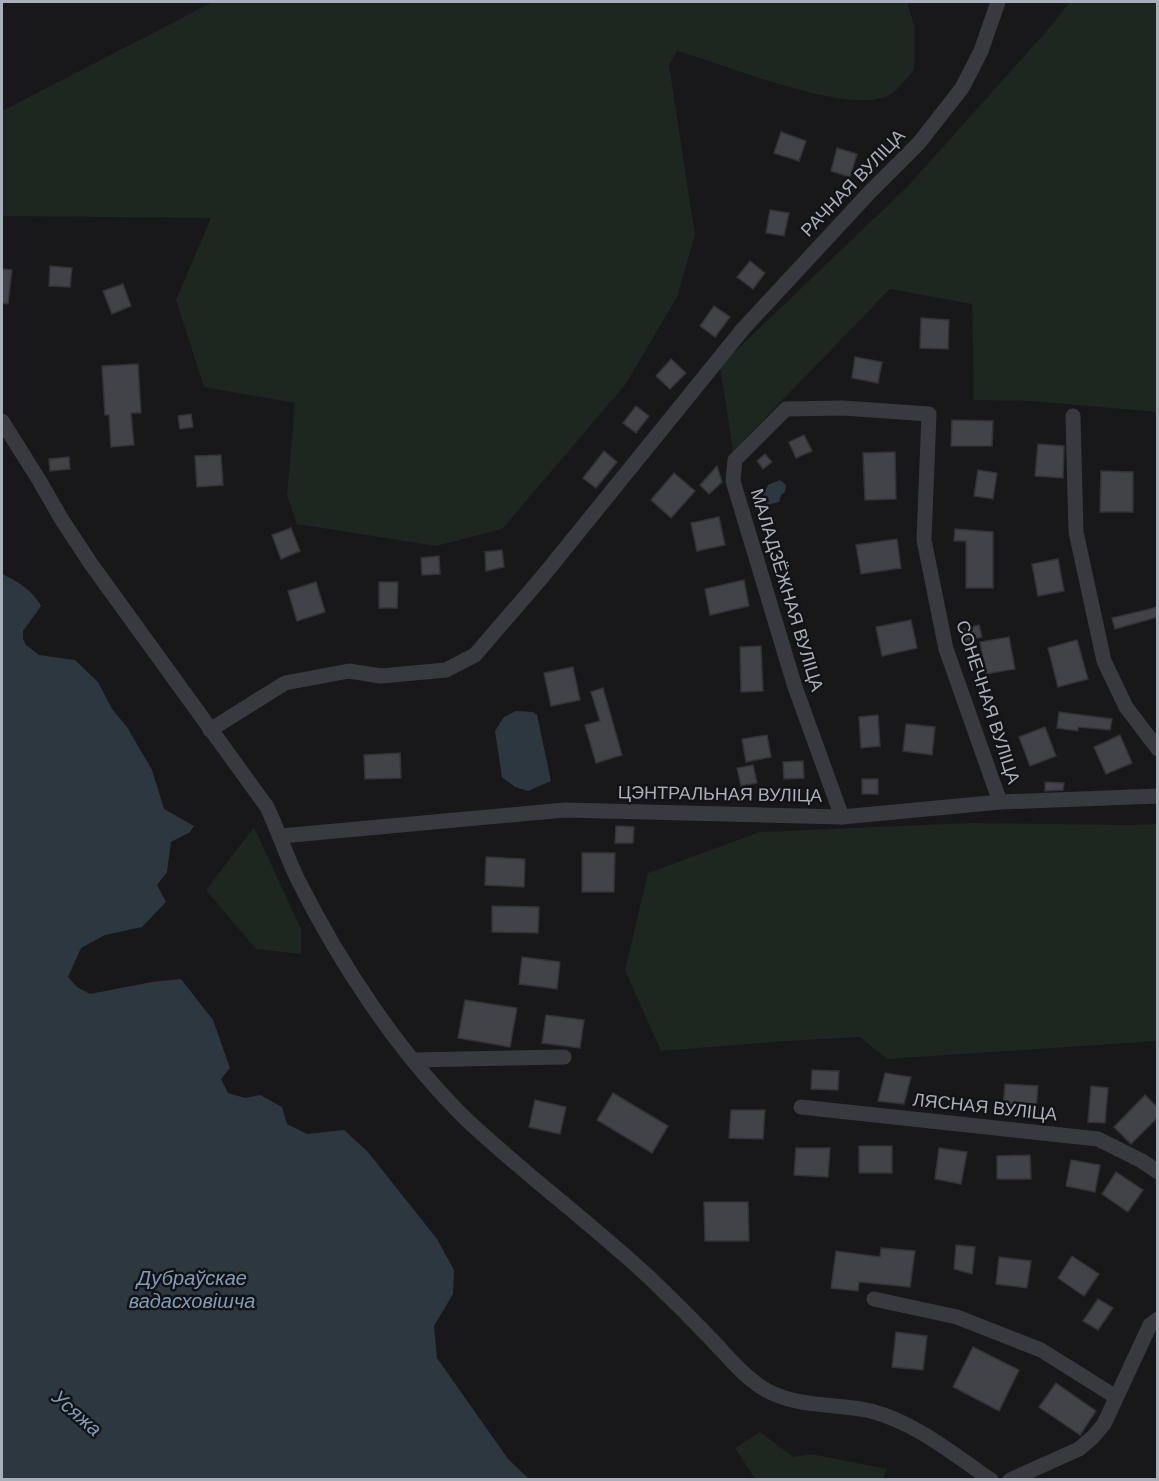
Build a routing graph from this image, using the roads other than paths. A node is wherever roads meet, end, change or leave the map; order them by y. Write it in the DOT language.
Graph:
graph roads {
  1 [pos="998,2"];
  2 [pos="843,408"];
  3 [pos="1073,416"];
  4 [pos="2,421"];
  5 [pos="210,730"];
  6 [pos="1158,749"];
  7 [pos="1158,796"];
  8 [pos="1000,802"];
  9 [pos="842,817"];
  10 [pos="281,836"];
  11 [pos="564,1057"];
  12 [pos="413,1060"];
  13 [pos="801,1107"];
  14 [pos="1158,1172"];
  15 [pos="874,1299"];
  16 [pos="1158,1319"];
  17 [pos="1116,1397"];
  18 [pos="991,1479"];
  19 [pos="1010,1479"];
  1 -- 5 [label="street, РАЧНАЯ ВУЛІЦА"];
  2 -- 8 [label="street, СОНЕЧНАЯ ВУЛІЦА"];
  2 -- 9 [label="street, МАЛАДЗЁЖНАЯ ВУЛІЦА"];
  3 -- 6 [label="street"];
  4 -- 5 [label="street"];
  5 -- 10 [label="street"];
  7 -- 8 [label="street, ЦЭНТРАЛЬНАЯ ВУЛІЦА"];
  8 -- 9 [label="street, ЦЭНТРАЛЬНАЯ ВУЛІЦА"];
  9 -- 10 [label="street, ЦЭНТРАЛЬНАЯ ВУЛІЦА"];
  10 -- 12 [label="street"];
  11 -- 12 [label="street"];
  12 -- 18 [label="street"];
  13 -- 14 [label="street, ЛЯСНАЯ ВУЛІЦА"];
  15 -- 17 [label="street"];
  16 -- 17 [label="street"];
  17 -- 19 [label="street"];
}
